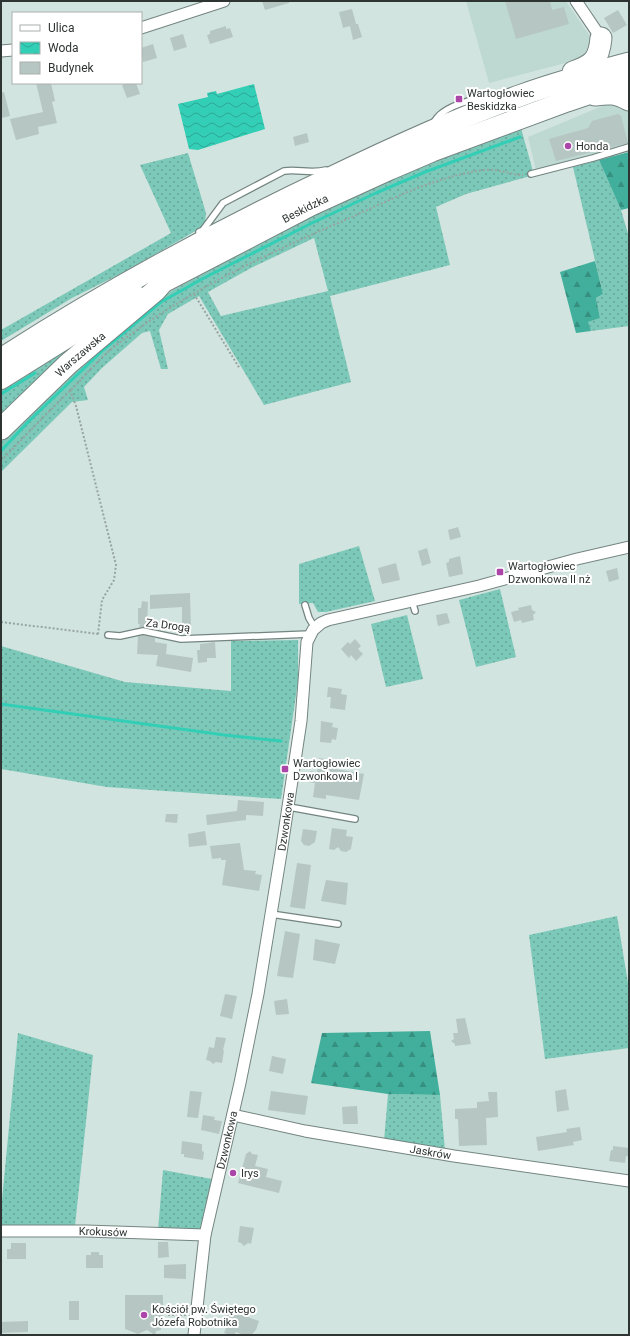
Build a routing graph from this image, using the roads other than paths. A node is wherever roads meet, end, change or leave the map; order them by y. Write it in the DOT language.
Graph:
graph roads {
  1 [pos="224,1"];
  2 [pos="576,1"];
  3 [pos="142,28"];
  4 [pos="601,38"];
  5 [pos="12,50"];
  6 [pos="1,51"];
  7 [pos="629,54"];
  8 [pos="629,62"];
  9 [pos="629,80"];
  10 [pos="524,94"];
  11 [pos="567,100"];
  12 [pos="629,100"];
  13 [pos="629,147"];
  14 [pos="363,162"];
  15 [pos="336,168"];
  16 [pos="329,170"];
  17 [pos="531,174"];
  18 [pos="191,237"];
  19 [pos="173,250"];
  20 [pos="159,274"];
  21 [pos="1,359"];
  22 [pos="1,380"];
  23 [pos="1,429"];
  24 [pos="629,547"];
  25 [pos="305,605"];
  26 [pos="312,631"];
  27 [pos="108,635"];
  28 [pos="289,807"];
  29 [pos="355,819"];
  30 [pos="271,914"];
  31 [pos="338,924"];
  32 [pos="233,1115"];
  33 [pos="629,1181"];
  34 [pos="1,1231"];
  35 [pos="205,1235"];
  36 [pos="194,1335"];
  1 -- 3 [label="street"];
  2 -- 4 [label="street"];
  4 -- 7 [label="highway"];
  4 -- 10 [label="highway"];
  5 -- 6 [label="street"];
  8 -- 10 [label="highway, Beskidzka"];
  9 -- 11 [label="highway, Beskidzka"];
  10 -- 14 [label="highway, Beskidzka"];
  11 -- 12 [label="highway"];
  11 -- 20 [label="highway, Beskidzka"];
  13 -- 17 [label="lane"];
  14 -- 15 [label="lane"];
  14 -- 20 [label="highway, Beskidzka"];
  16 -- 18 [label="lane"];
  19 -- 20 [label="lane"];
  20 -- 21 [label="highway, Beskidzka"];
  20 -- 22 [label="main road, Beskidzka"];
  20 -- 23 [label="highway, Warszawska"];
  24 -- 26 [label="street"];
  25 -- 26 [label="lane"];
  26 -- 27 [label="lane, Za Drogą"];
  26 -- 28 [label="street, Dzwonkowa"];
  28 -- 29 [label="lane"];
  28 -- 30 [label="street, Dzwonkowa"];
  30 -- 31 [label="lane"];
  30 -- 32 [label="street, Dzwonkowa"];
  32 -- 33 [label="street, Jaskrów"];
  32 -- 35 [label="street, Dzwonkowa"];
  34 -- 35 [label="street, Krokusów"];
  35 -- 36 [label="street, Dzwonkowa"];
}
